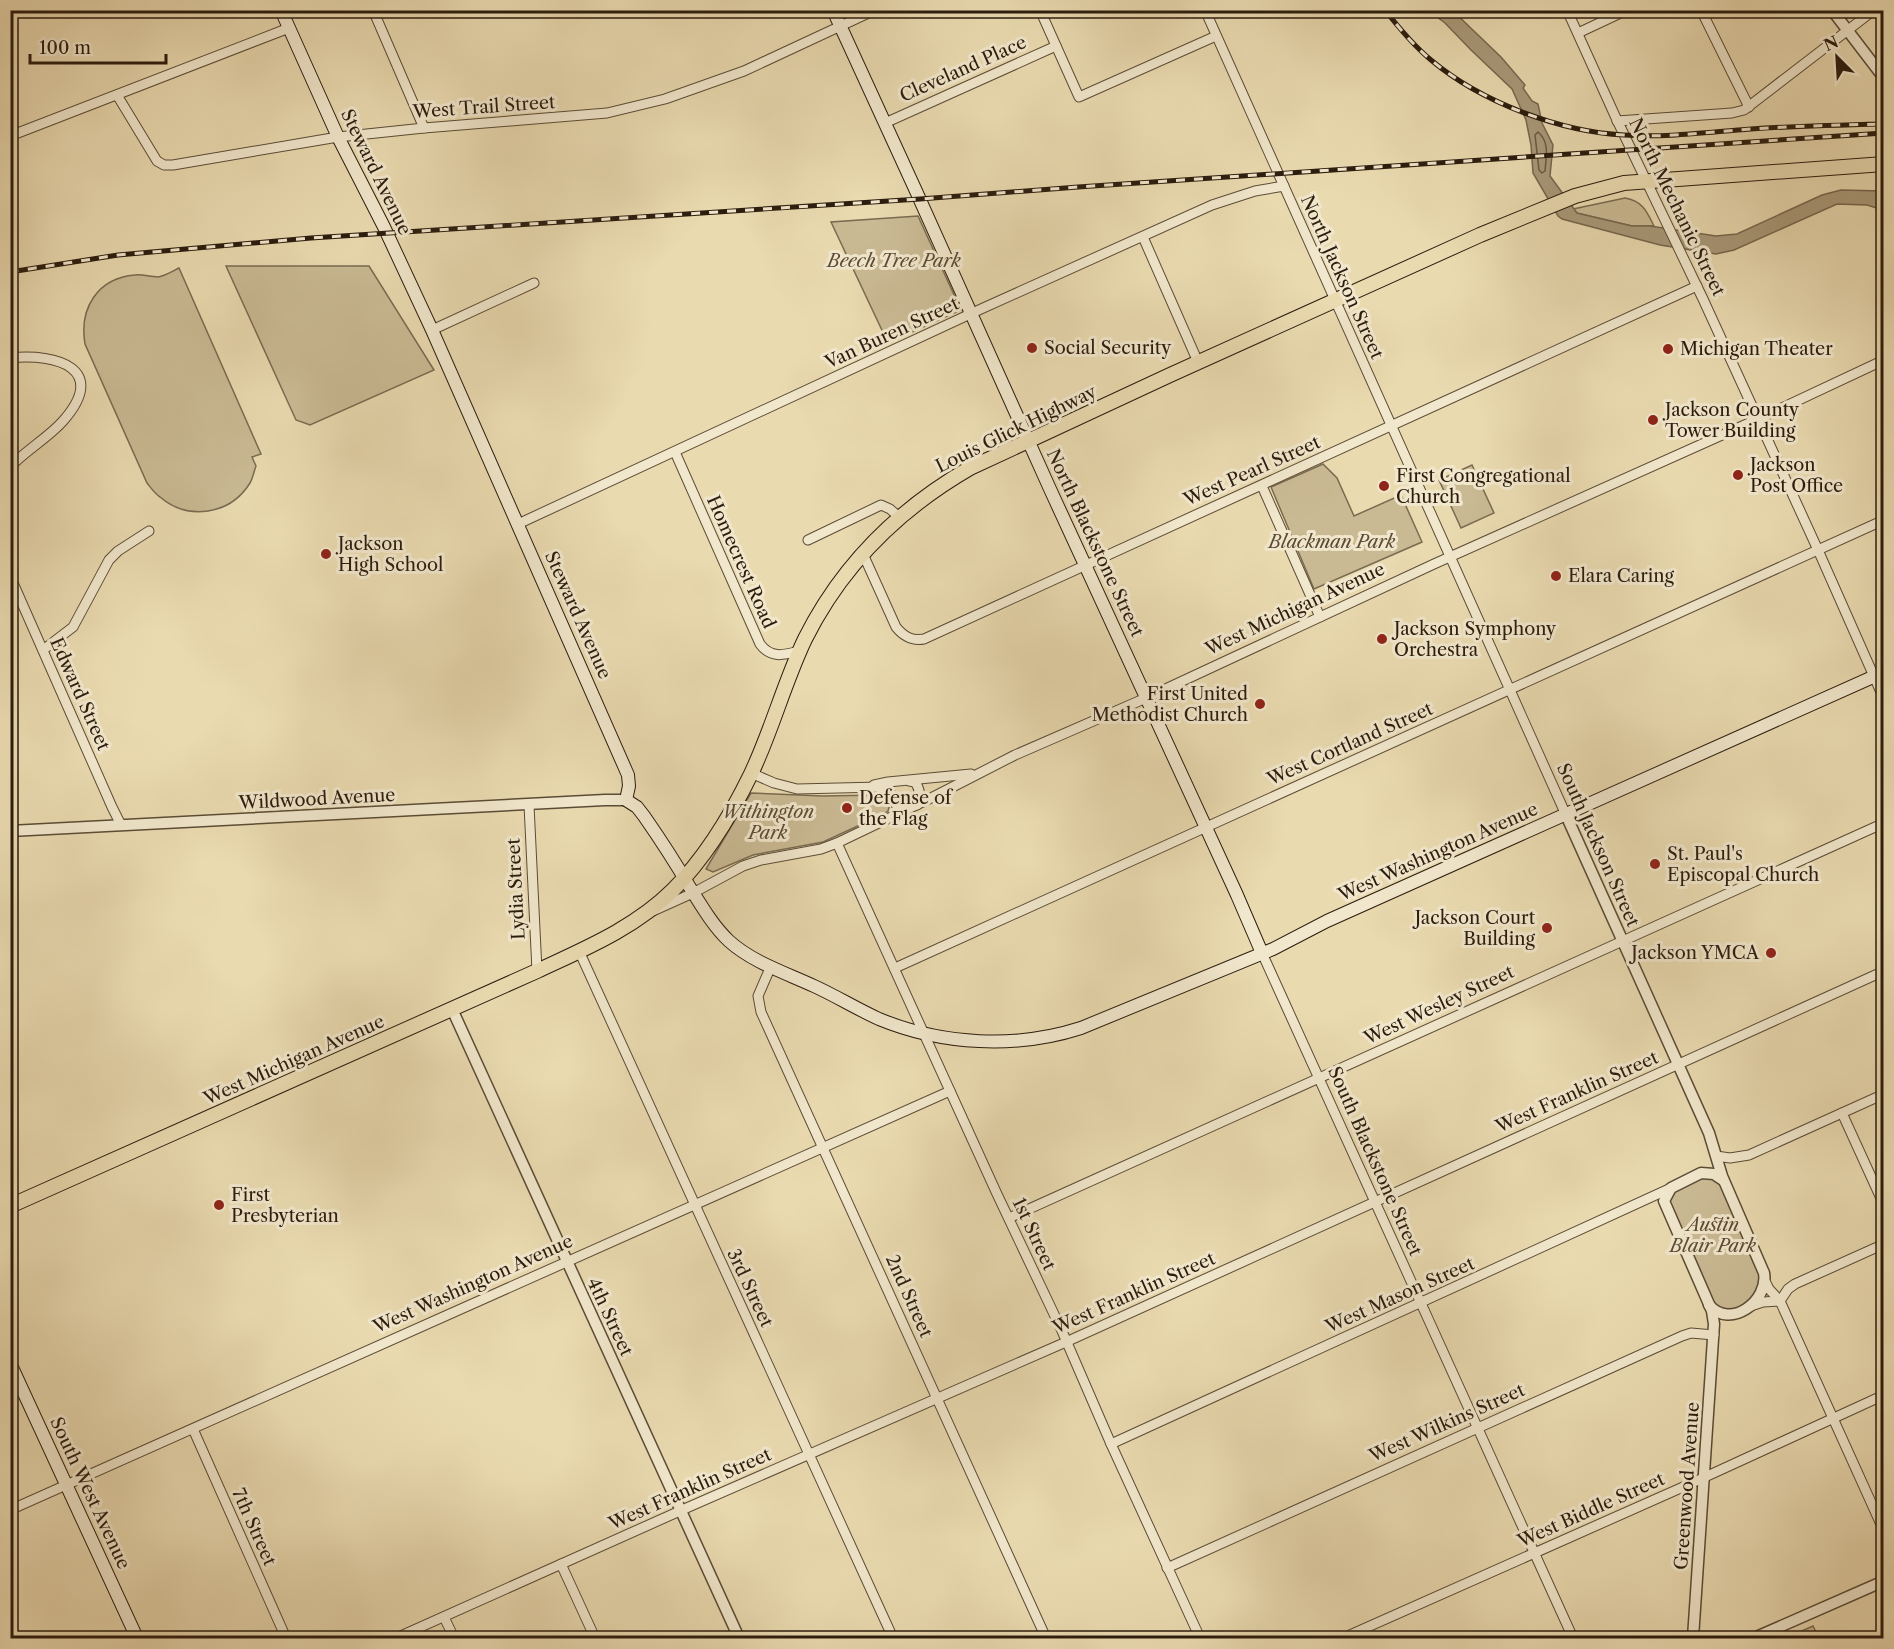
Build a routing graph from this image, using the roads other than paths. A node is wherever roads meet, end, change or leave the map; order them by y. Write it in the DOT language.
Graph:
graph roads {
  1 [pos="281,10"];
  2 [pos="373,10"];
  3 [pos="833,10"];
  4 [pos="875,10"];
  5 [pos="1040,10"];
  6 [pos="1205,10"];
  7 [pos="1567,10"];
  8 [pos="1627,10"];
  9 [pos="1701,10"];
  10 [pos="1832,10"];
  11 [pos="1874,10"];
  12 [pos="840,27"];
  13 [pos="289,28"];
  14 [pos="1847,32"];
  15 [pos="1578,33"];
  16 [pos="1216,36"];
  17 [pos="1056,46"];
  18 [pos="1884,78"];
  19 [pos="117,95"];
  20 [pos="1749,107"];
  21 [pos="1617,121"];
  22 [pos="885,123"];
  23 [pos="424,128"];
  24 [pos="10,136"];
  25 [pos="338,137"];
  26 [pos="1884,164"];
  27 [pos="1646,182"];
  28 [pos="1284,186"];
  29 [pos="1143,237"];
  30 [pos="534,283"];
  31 [pos="1697,286"];
  32 [pos="1334,301"];
  33 [pos="971,315"];
  34 [pos="432,330"];
  35 [pos="10,358"];
  36 [pos="1884,360"];
  37 [pos="1198,362"];
  38 [pos="1757,419"];
  39 [pos="1391,426"];
  40 [pos="1028,440"];
  41 [pos="675,452"];
  42 [pos="10,467"];
  43 [pos="1262,486"];
  44 [pos="899,517"];
  45 [pos="1884,520"];
  46 [pos="518,524"];
  47 [pos="149,531"];
  48 [pos="808,540"];
  49 [pos="1818,550"];
  50 [pos="863,554"];
  51 [pos="1450,556"];
  52 [pos="1086,565"];
  53 [pos="10,576"];
  54 [pos="1320,617"];
  55 [pos="43,650"];
  56 [pos="800,651"];
  57 [pos="1878,674"];
  58 [pos="1510,689"];
  59 [pos="1146,698"];
  60 [pos="1884,699"];
  61 [pos="751,773"];
  62 [pos="979,773"];
  63 [pos="907,780"];
  64 [pos="872,786"];
  65 [pos="626,800"];
  66 [pos="529,805"];
  67 [pos="917,805"];
  68 [pos="900,813"];
  69 [pos="1566,815"];
  70 [pos="1884,823"];
  71 [pos="121,825"];
  72 [pos="1205,828"];
  73 [pos="10,831"];
  74 [pos="837,843"];
  75 [pos="684,878"];
  76 [pos="693,893"];
  77 [pos="641,916"];
  78 [pos="1623,940"];
  79 [pos="592,945"];
  80 [pos="579,951"];
  81 [pos="1262,953"];
  82 [pos="771,966"];
  83 [pos="895,968"];
  84 [pos="537,971"];
  85 [pos="1884,972"];
  86 [pos="452,1009"];
  87 [pos="924,1033"];
  88 [pos="1678,1064"];
  89 [pos="1318,1078"];
  90 [pos="950,1091"];
  91 [pos="1884,1094"];
  92 [pos="1842,1113"];
  93 [pos="823,1147"];
  94 [pos="1716,1156"];
  95 [pos="1701,1173"];
  96 [pos="1724,1183"];
  97 [pos="1671,1188"];
  98 [pos="1648,1200"];
  99 [pos="1375,1202"];
  100 [pos="694,1205"];
  101 [pos="1665,1205"];
  102 [pos="1884,1205"];
  103 [pos="10,1206"];
  104 [pos="1009,1218"];
  105 [pos="1884,1244"];
  106 [pos="567,1262"];
  107 [pos="1765,1281"];
  108 [pos="1779,1301"];
  109 [pos="1420,1304"];
  110 [pos="1710,1305"];
  111 [pos="1751,1306"];
  112 [pos="1735,1313"];
  113 [pos="1714,1335"];
  114 [pos="1066,1342"];
  115 [pos="10,1363"];
  116 [pos="1884,1395"];
  117 [pos="937,1398"];
  118 [pos="1833,1418"];
  119 [pos="1476,1428"];
  120 [pos="193,1429"];
  121 [pos="1111,1444"];
  122 [pos="808,1455"];
  123 [pos="1704,1478"];
  124 [pos="66,1486"];
  125 [pos="10,1510"];
  126 [pos="681,1511"];
  127 [pos="1884,1531"];
  128 [pos="1534,1553"];
  129 [pos="561,1564"];
  130 [pos="1167,1568"];
  131 [pos="1884,1581"];
  132 [pos="444,1617"];
  133 [pos="137,1638"];
  134 [pos="286,1638"];
  135 [pos="396,1638"];
  136 [pos="454,1638"];
  137 [pos="595,1638"];
  138 [pos="739,1638"];
  139 [pos="893,1638"];
  140 [pos="1046,1638"];
  141 [pos="1200,1638"];
  142 [pos="1343,1638"];
  143 [pos="1573,1638"];
  144 [pos="1693,1638"];
  145 [pos="1754,1638"];
  1 -- 13 [label="main road, Steward Avenue"];
  2 -- 23 [label="street"];
  3 -- 12 [label="main road, North Blackstone Street"];
  4 -- 12 [label="street, West Trail Street"];
  5 -- 17 [label="street"];
  6 -- 16 [label="street, North Jackson Street"];
  7 -- 15 [label="street, North Mechanic Street"];
  8 -- 15 [label="street"];
  9 -- 20 [label="street"];
  10 -- 14 [label="street"];
  11 -- 14 [label="street"];
  12 -- 22 [label="main road, North Blackstone Street"];
  12 -- 23 [label="street, West Trail Street"];
  13 -- 19 [label="street"];
  13 -- 25 [label="main road, Steward Avenue"];
  14 -- 18 [label="street"];
  14 -- 20 [label="street"];
  15 -- 21 [label="street, North Mechanic Street"];
  16 -- 17 [label="street"];
  16 -- 28 [label="street, North Jackson Street"];
  17 -- 22 [label="street, Cleveland Place"];
  19 -- 24 [label="street"];
  19 -- 25 [label="street, West Trail Street"];
  20 -- 21 [label="street"];
  21 -- 27 [label="street, North Mechanic Street"];
  22 -- 33 [label="main road, North Blackstone Street"];
  23 -- 25 [label="street, West Trail Street"];
  25 -- 34 [label="main road, Steward Avenue"];
  26 -- 27 [label="main road, Louis Glick Highway"];
  27 -- 31 [label="street, North Mechanic Street"];
  27 -- 32 [label="main road, Louis Glick Highway"];
  28 -- 29 [label="street, Van Buren Street"];
  28 -- 32 [label="street, North Jackson Street"];
  29 -- 33 [label="street, Van Buren Street"];
  29 -- 37 [label="street"];
  30 -- 34 [label="street"];
  31 -- 38 [label="street, North Mechanic Street"];
  31 -- 39 [label="street, West Pearl Street"];
  32 -- 37 [label="main road, Louis Glick Highway"];
  32 -- 39 [label="street, North Jackson Street"];
  33 -- 40 [label="main road, North Blackstone Street"];
  33 -- 41 [label="street, Van Buren Street"];
  34 -- 46 [label="main road, Steward Avenue"];
  35 -- 42 [label="street"];
  36 -- 38 [label="street, West Michigan Avenue"];
  37 -- 40 [label="main road, Louis Glick Highway"];
  38 -- 49 [label="street, North Mechanic Street"];
  38 -- 51 [label="street, West Michigan Avenue"];
  39 -- 43 [label="street, West Pearl Street"];
  39 -- 51 [label="street, North Jackson Street"];
  40 -- 44 [label="main road, Louis Glick Highway"];
  40 -- 52 [label="main road, North Blackstone Street"];
  41 -- 46 [label="street, Van Buren Street"];
  41 -- 56 [label="street, Homecrest Road"];
  43 -- 52 [label="street, West Pearl Street"];
  43 -- 54 [label="street"];
  44 -- 48 [label="street"];
  44 -- 50 [label="main road, Louis Glick Highway"];
  45 -- 49 [label="street, West Cortland Street"];
  46 -- 65 [label="main road, Steward Avenue"];
  47 -- 55 [label="street"];
  49 -- 57 [label="street, North Mechanic Street"];
  49 -- 58 [label="street, West Cortland Street"];
  50 -- 52 [label="street, West Pearl Street"];
  50 -- 56 [label="main road, Louis Glick Highway"];
  51 -- 54 [label="street, West Michigan Avenue"];
  51 -- 58 [label="street, South Jackson Street"];
  52 -- 59 [label="main road, North Blackstone Street"];
  53 -- 55 [label="street, Edward Street"];
  54 -- 59 [label="street, West Michigan Avenue"];
  55 -- 71 [label="street, Edward Street"];
  56 -- 61 [label="main road, Louis Glick Highway"];
  57 -- 60 [label="street, North Mechanic Street"];
  57 -- 69 [label="main road, West Washington Avenue"];
  58 -- 69 [label="street, South Jackson Street"];
  58 -- 72 [label="street, West Cortland Street"];
  59 -- 62 [label="street, West Michigan Avenue"];
  59 -- 72 [label="main road, South Blackstone Street"];
  61 -- 64 [label="street, West Michigan Avenue"];
  61 -- 75 [label="main road, Louis Glick Highway"];
  62 -- 63 [label="street, West Michigan Avenue"];
  62 -- 67 [label="street, West Michigan Avenue"];
  63 -- 64 [label="street, West Michigan Avenue"];
  63 -- 67 [label="street"];
  64 -- 68 [label="street"];
  65 -- 66 [label="street, Wildwood Avenue"];
  65 -- 75 [label="main road"];
  66 -- 71 [label="street, Wildwood Avenue"];
  66 -- 84 [label="street, Lydia Street"];
  67 -- 68 [label="street, West Michigan Avenue"];
  68 -- 74 [label="street, West Michigan Avenue"];
  69 -- 78 [label="street, South Jackson Street"];
  69 -- 81 [label="main road, West Washington Avenue"];
  70 -- 78 [label="street, West Wesley Street"];
  71 -- 73 [label="street, Wildwood Avenue"];
  72 -- 81 [label="main road, South Blackstone Street"];
  72 -- 83 [label="street, West Cortland Street"];
  74 -- 76 [label="street, West Michigan Avenue"];
  74 -- 83 [label="street, 1st Street"];
  75 -- 76 [label="main road"];
  75 -- 77 [label="main road, Louis Glick Highway"];
  76 -- 77 [label="street, West Michigan Avenue"];
  76 -- 82 [label="main road"];
  77 -- 79 [label="main road, Louis Glick Highway"];
  78 -- 88 [label="street, South Jackson Street"];
  78 -- 89 [label="street, West Wesley Street"];
  79 -- 80 [label="main road, West Michigan Avenue"];
  80 -- 84 [label="main road, West Michigan Avenue"];
  80 -- 100 [label="street, 3rd Street"];
  81 -- 87 [label="main road, West Washington Avenue"];
  81 -- 89 [label="street, South Blackstone Street"];
  82 -- 87 [label="main road"];
  82 -- 93 [label="street, 2nd Street"];
  83 -- 87 [label="street, 1st Street"];
  84 -- 86 [label="main road, West Michigan Avenue"];
  85 -- 88 [label="street, West Franklin Street"];
  86 -- 103 [label="main road, West Michigan Avenue"];
  86 -- 106 [label="street, 4th Street"];
  87 -- 90 [label="street, 1st Street"];
  88 -- 94 [label="street, South Jackson Street"];
  88 -- 99 [label="street, West Franklin Street"];
  89 -- 99 [label="street, South Blackstone Street"];
  89 -- 104 [label="street, West Wesley Street"];
  90 -- 93 [label="street, West Washington Avenue"];
  90 -- 104 [label="street, 1st Street"];
  91 -- 92 [label="street"];
  92 -- 94 [label="street"];
  92 -- 102 [label="street"];
  93 -- 100 [label="street, West Washington Avenue"];
  93 -- 117 [label="street, 2nd Street"];
  94 -- 95 [label="street, West Mason Street"];
  94 -- 96 [label="street, South Jackson Street"];
  95 -- 96 [label="street"];
  95 -- 97 [label="street, West Mason Street"];
  96 -- 107 [label="street, South Jackson Street"];
  97 -- 98 [label="street, West Mason Street"];
  97 -- 101 [label="street"];
  98 -- 101 [label="street"];
  98 -- 109 [label="street, West Mason Street"];
  99 -- 109 [label="street, South Blackstone Street"];
  99 -- 114 [label="street, West Franklin Street"];
  100 -- 106 [label="street, West Washington Avenue"];
  100 -- 122 [label="street, 3rd Street"];
  101 -- 110 [label="street, Greenwood Avenue"];
  104 -- 114 [label="street, 1st Street"];
  105 -- 108 [label="street"];
  106 -- 120 [label="street, West Washington Avenue"];
  106 -- 126 [label="street, 4th Street"];
  107 -- 108 [label="street, South Jackson Street"];
  107 -- 111 [label="street"];
  108 -- 111 [label="street"];
  108 -- 118 [label="street, South Jackson Street"];
  109 -- 119 [label="street, South Blackstone Street"];
  109 -- 121 [label="street, West Mason Street"];
  110 -- 112 [label="street"];
  110 -- 113 [label="street, Greenwood Avenue"];
  111 -- 112 [label="street"];
  112 -- 113 [label="street"];
  113 -- 119 [label="street, West Wilkins Street"];
  113 -- 123 [label="street, Greenwood Avenue"];
  114 -- 117 [label="street, West Franklin Street"];
  114 -- 121 [label="street, 1st Street"];
  115 -- 124 [label="main road, South West Avenue"];
  116 -- 118 [label="street, West Biddle Street"];
  117 -- 122 [label="street, West Franklin Street"];
  117 -- 140 [label="street, 2nd Street"];
  118 -- 123 [label="street, West Biddle Street"];
  118 -- 127 [label="street, South Jackson Street"];
  119 -- 128 [label="street, South Blackstone Street"];
  119 -- 130 [label="street, West Wilkins Street"];
  120 -- 124 [label="street, West Washington Avenue"];
  120 -- 134 [label="street, 7th Street"];
  121 -- 130 [label="street, 1st Street"];
  122 -- 126 [label="street, West Franklin Street"];
  122 -- 139 [label="street, 3rd Street"];
  123 -- 128 [label="street, West Biddle Street"];
  123 -- 144 [label="street, Greenwood Avenue"];
  124 -- 125 [label="street, West Washington Avenue"];
  124 -- 133 [label="main road, South West Avenue"];
  126 -- 129 [label="street, West Franklin Street"];
  126 -- 138 [label="street, 4th Street"];
  128 -- 142 [label="street, West Biddle Street"];
  128 -- 143 [label="street, South Blackstone Street"];
  129 -- 132 [label="street, West Franklin Street"];
  129 -- 137 [label="street"];
  130 -- 141 [label="street, 1st Street"];
  131 -- 145 [label="street"];
  132 -- 135 [label="street, West Franklin Street"];
  132 -- 136 [label="street"];
}
